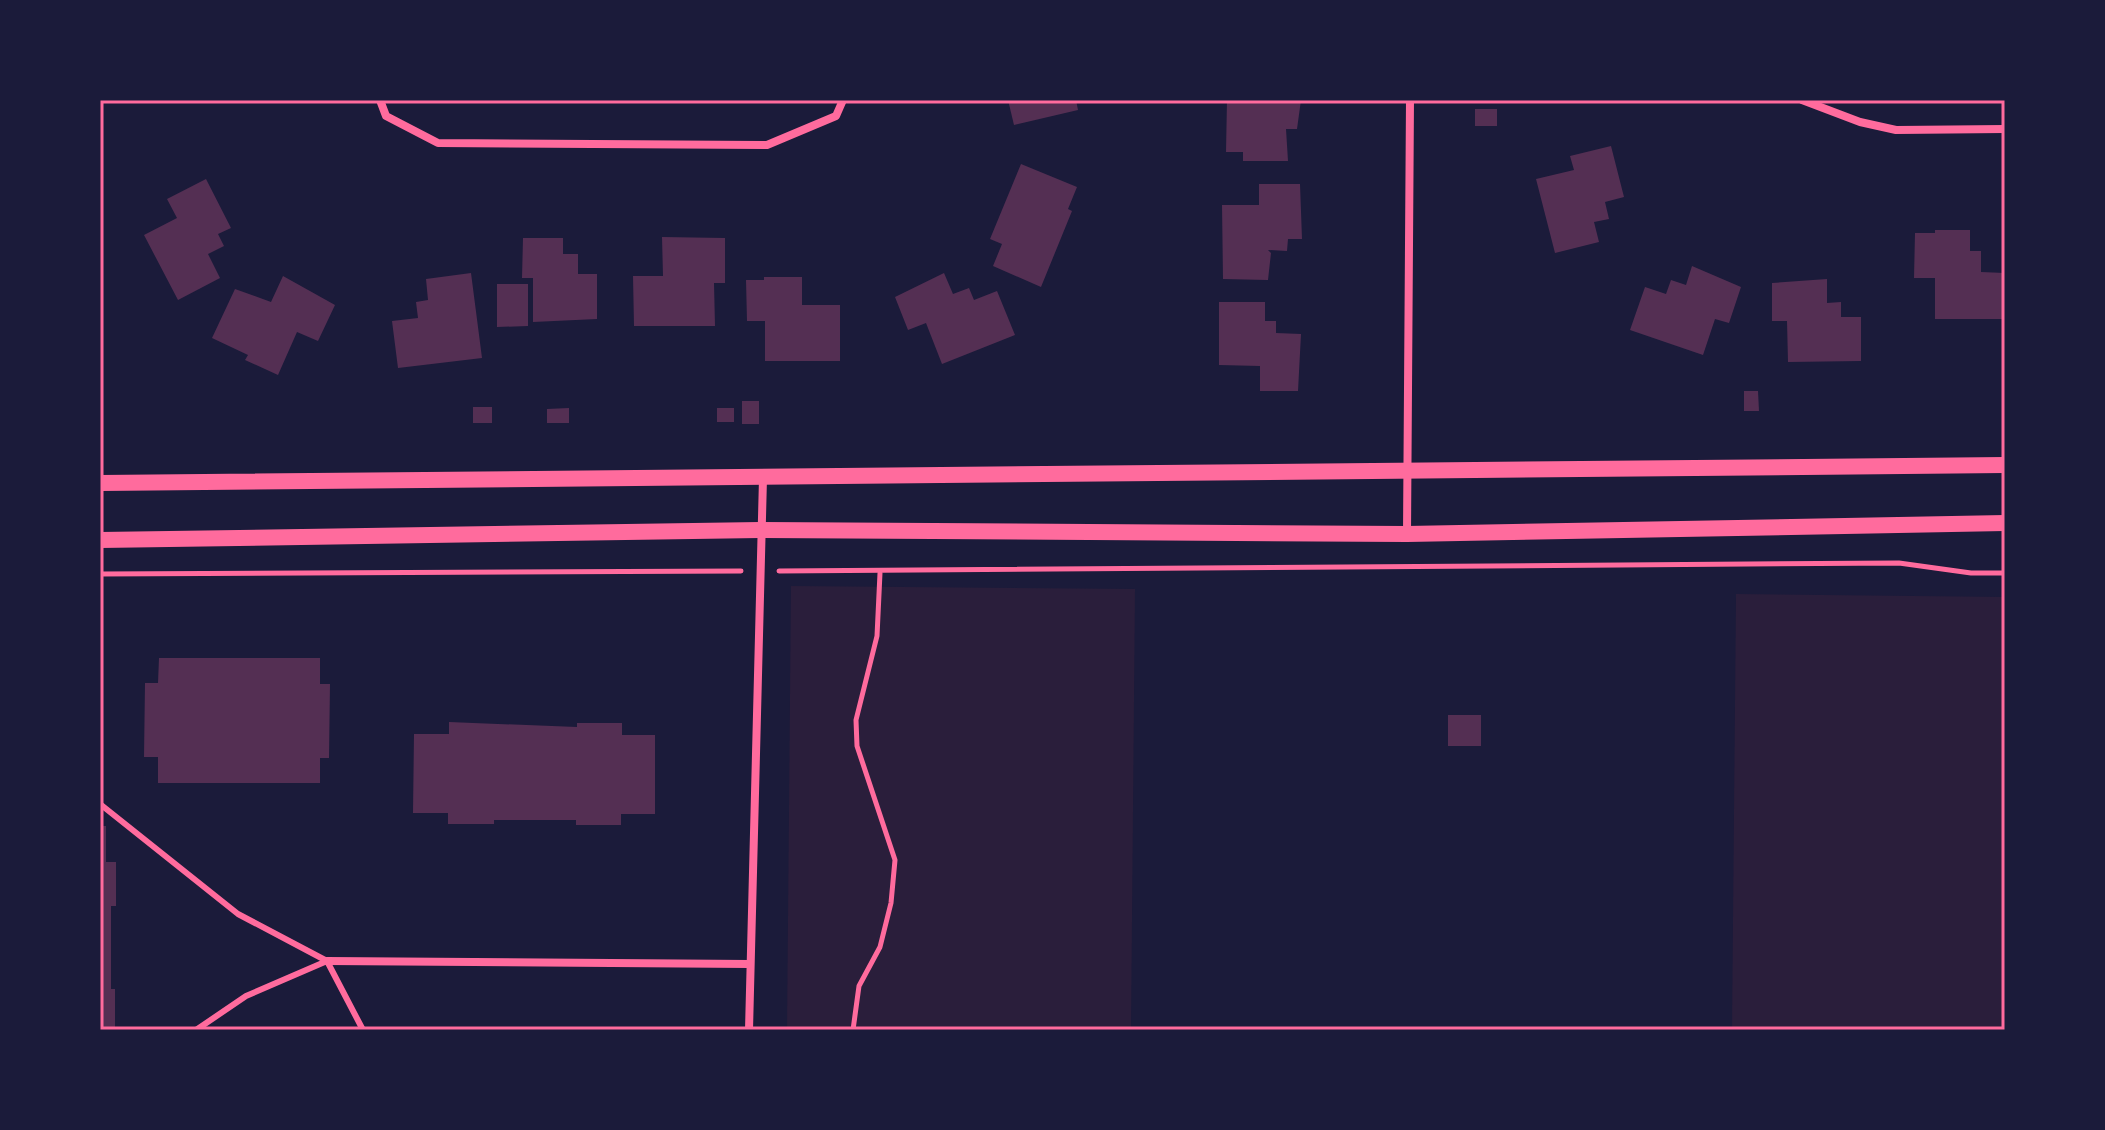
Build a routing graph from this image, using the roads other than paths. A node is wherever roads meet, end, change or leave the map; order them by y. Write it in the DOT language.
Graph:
graph roads {
  1 [pos="380,100"];
  2 [pos="843,100"];
  3 [pos="1410,100"];
  4 [pos="1802,100"];
  5 [pos="2005,129"];
  6 [pos="2005,465"];
  7 [pos="1406,471"];
  8 [pos="763,478"];
  9 [pos="100,483"];
  10 [pos="2005,523"];
  11 [pos="760,530"];
  12 [pos="1407,534"];
  13 [pos="100,540"];
  14 [pos="100,804"];
  15 [pos="327,961"];
  16 [pos="750,964"];
  17 [pos="196,1030"];
  18 [pos="363,1030"];
  19 [pos="749,1030"];
  1 -- 2 [label="street"];
  3 -- 7 [label="street"];
  4 -- 5 [label="street"];
  6 -- 7 [label="main road"];
  7 -- 8 [label="main road"];
  7 -- 12 [label="street"];
  8 -- 9 [label="main road"];
  8 -- 11 [label="street"];
  10 -- 12 [label="main road"];
  11 -- 12 [label="main road"];
  11 -- 13 [label="main road"];
  11 -- 16 [label="street"];
  14 -- 15 [label="lane"];
  15 -- 16 [label="street"];
  15 -- 17 [label="lane"];
  15 -- 18 [label="lane"];
  16 -- 19 [label="street"];
}
